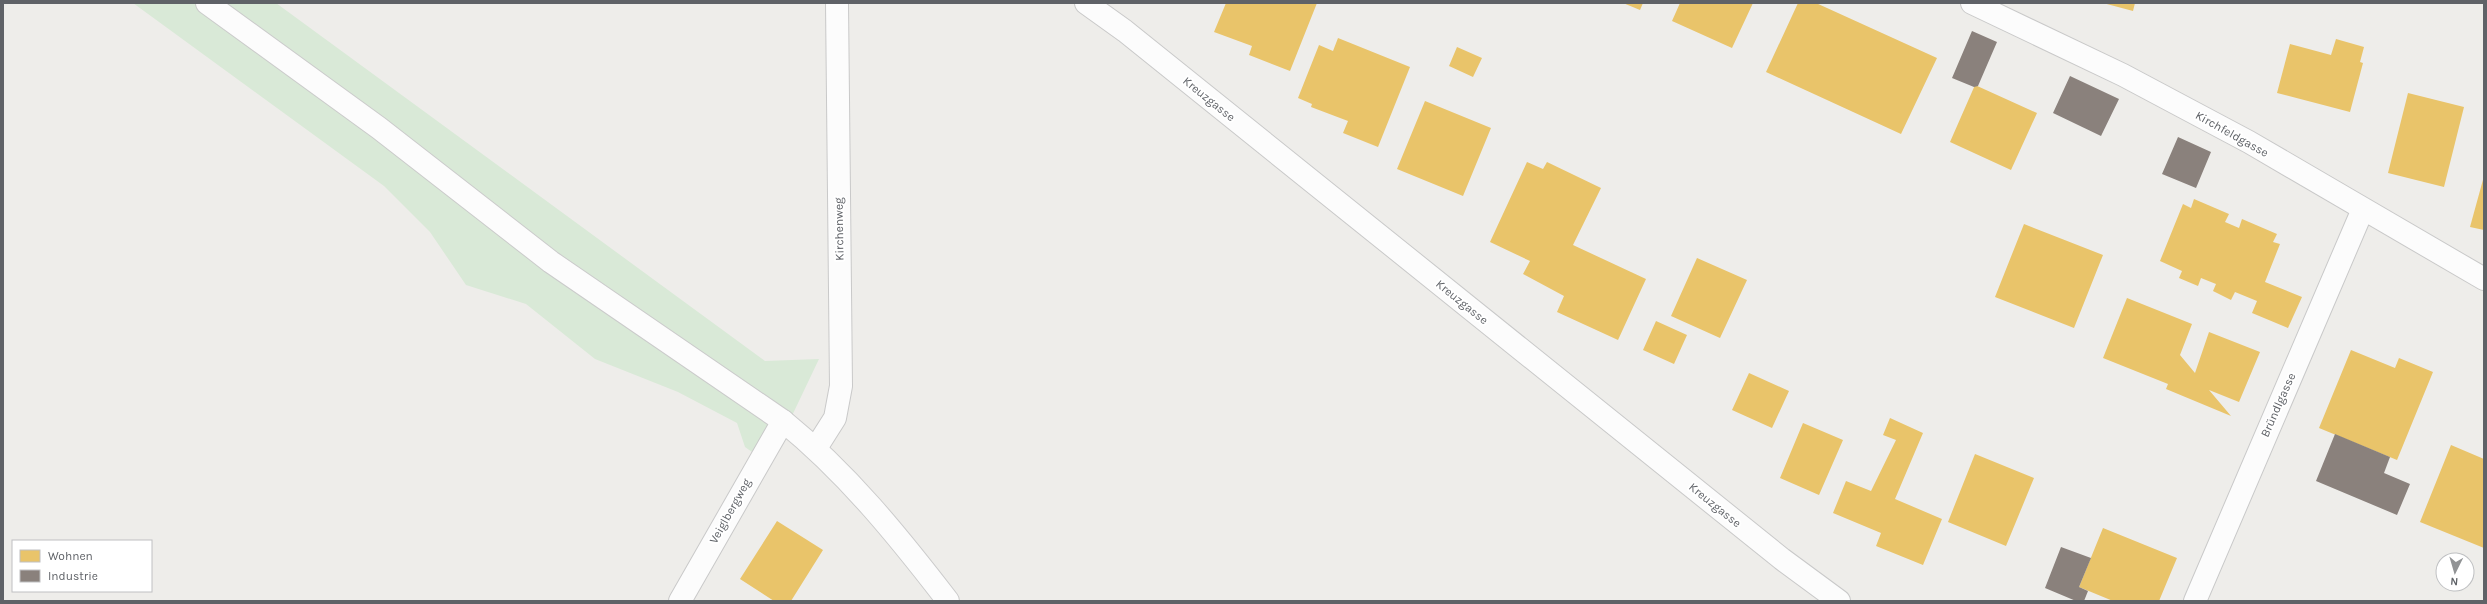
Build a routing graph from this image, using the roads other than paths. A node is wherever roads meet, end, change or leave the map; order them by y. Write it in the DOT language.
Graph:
graph roads {
  1 [pos="207,3"];
  2 [pos="837,3"];
  3 [pos="1086,3"];
  4 [pos="1972,3"];
  5 [pos="2363,209"];
  6 [pos="2484,279"];
  7 [pos="783,421"];
  8 [pos="816,448"];
  9 [pos="680,601"];
  10 [pos="948,601"];
  11 [pos="1838,601"];
  12 [pos="2195,601"];
  1 -- 7 [label="street"];
  2 -- 8 [label="street, Kirchenweg"];
  3 -- 11 [label="street, Kreuzgasse"];
  4 -- 5 [label="street, Kirchfeldgasse"];
  5 -- 6 [label="street, Kirchfeldgasse"];
  5 -- 12 [label="street, Bründlgasse"];
  7 -- 8 [label="street"];
  7 -- 9 [label="street, Veiglbergweg"];
  8 -- 10 [label="street"];
}
